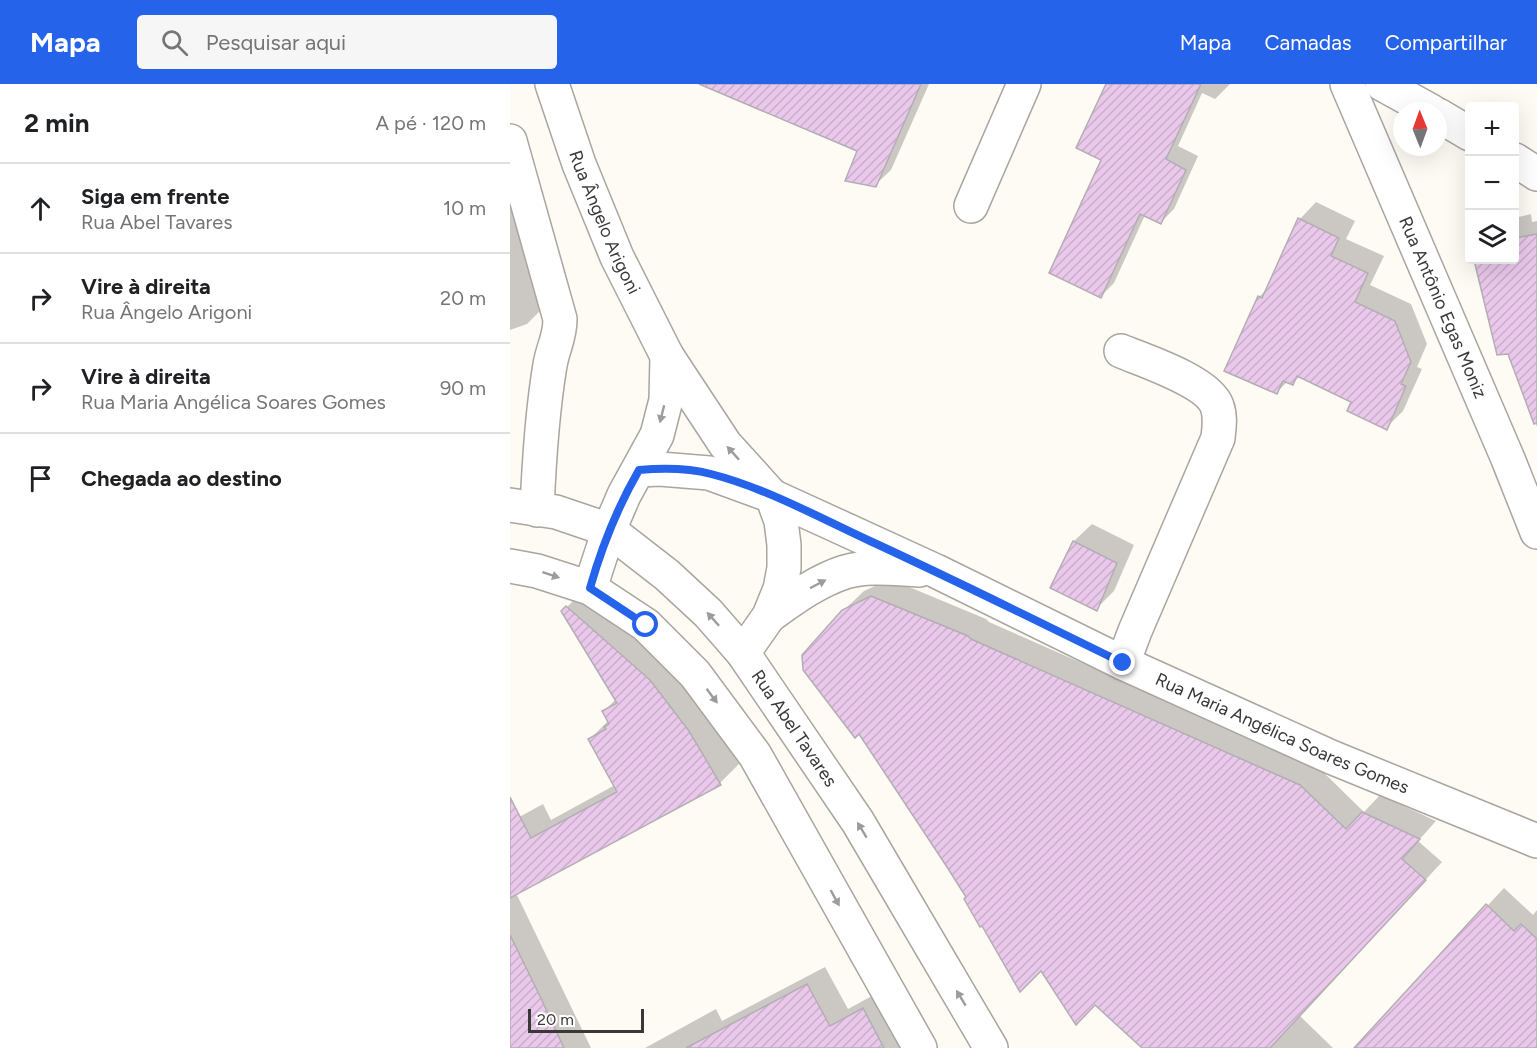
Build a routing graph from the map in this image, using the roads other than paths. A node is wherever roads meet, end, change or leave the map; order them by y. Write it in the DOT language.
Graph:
graph roads {
  1 [pos="552,84"];
  2 [pos="1024,84"];
  3 [pos="1347,84"];
  4 [pos="1382,84"];
  5 [pos="1415,102"];
  6 [pos="1447,120"];
  7 [pos="1465,131"];
  8 [pos="510,141"];
  9 [pos="1519,163"];
  10 [pos="1537,174"];
  11 [pos="971,206"];
  12 [pos="1121,351"];
  13 [pos="667,356"];
  14 [pos="639,470"];
  15 [pos="772,496"];
  16 [pos="524,507"];
  17 [pos="609,530"];
  18 [pos="1537,532"];
  19 [pos="510,566"];
  20 [pos="936,571"];
  21 [pos="590,588"];
  22 [pos="769,616"];
  23 [pos="743,653"];
  24 [pos="1123,663"];
  25 [pos="1537,841"];
  26 [pos="920,1048"];
  27 [pos="991,1048"];
  1 -- 13 [label="street, Rua Ângelo Arigoni"];
  2 -- 11 [label="street"];
  3 -- 18 [label="street, Rua Antônio Egas Moniz"];
  4 -- 5 [label="street"];
  6 -- 7 [label="street"];
  8 -- 16 [label="street"];
  9 -- 10 [label="street"];
  12 -- 24 [label="street"];
  13 -- 14 [label="street, Rua Ângelo Arigoni, one-way"];
  15 -- 13 [label="street, Rua Ângelo Arigoni, one-way"];
  14 -- 15 [label="street, Rua Maria Angélica Soares Gomes"];
  14 -- 17 [label="street, Rua Ângelo Arigoni"];
  15 -- 20 [label="street, Rua Maria Angélica Soares Gomes"];
  15 -- 22 [label="street, Rua Ângelo Arigoni"];
  16 -- 17 [label="street, Rua Abel Tavares"];
  17 -- 21 [label="street, Rua Ângelo Arigoni"];
  23 -- 17 [label="street, Rua Abel Tavares, one-way"];
  19 -- 21 [label="street, one-way"];
  22 -- 20 [label="street, Rua Maria Angélica Soares Gomes, one-way"];
  20 -- 24 [label="street, Rua Maria Angélica Soares Gomes"];
  21 -- 26 [label="street, one-way"];
  22 -- 23 [label="street, Rua Ângelo Arigoni"];
  27 -- 23 [label="street, Rua Abel Tavares, one-way"];
  24 -- 25 [label="street, Rua Maria Angélica Soares Gomes"];
}
